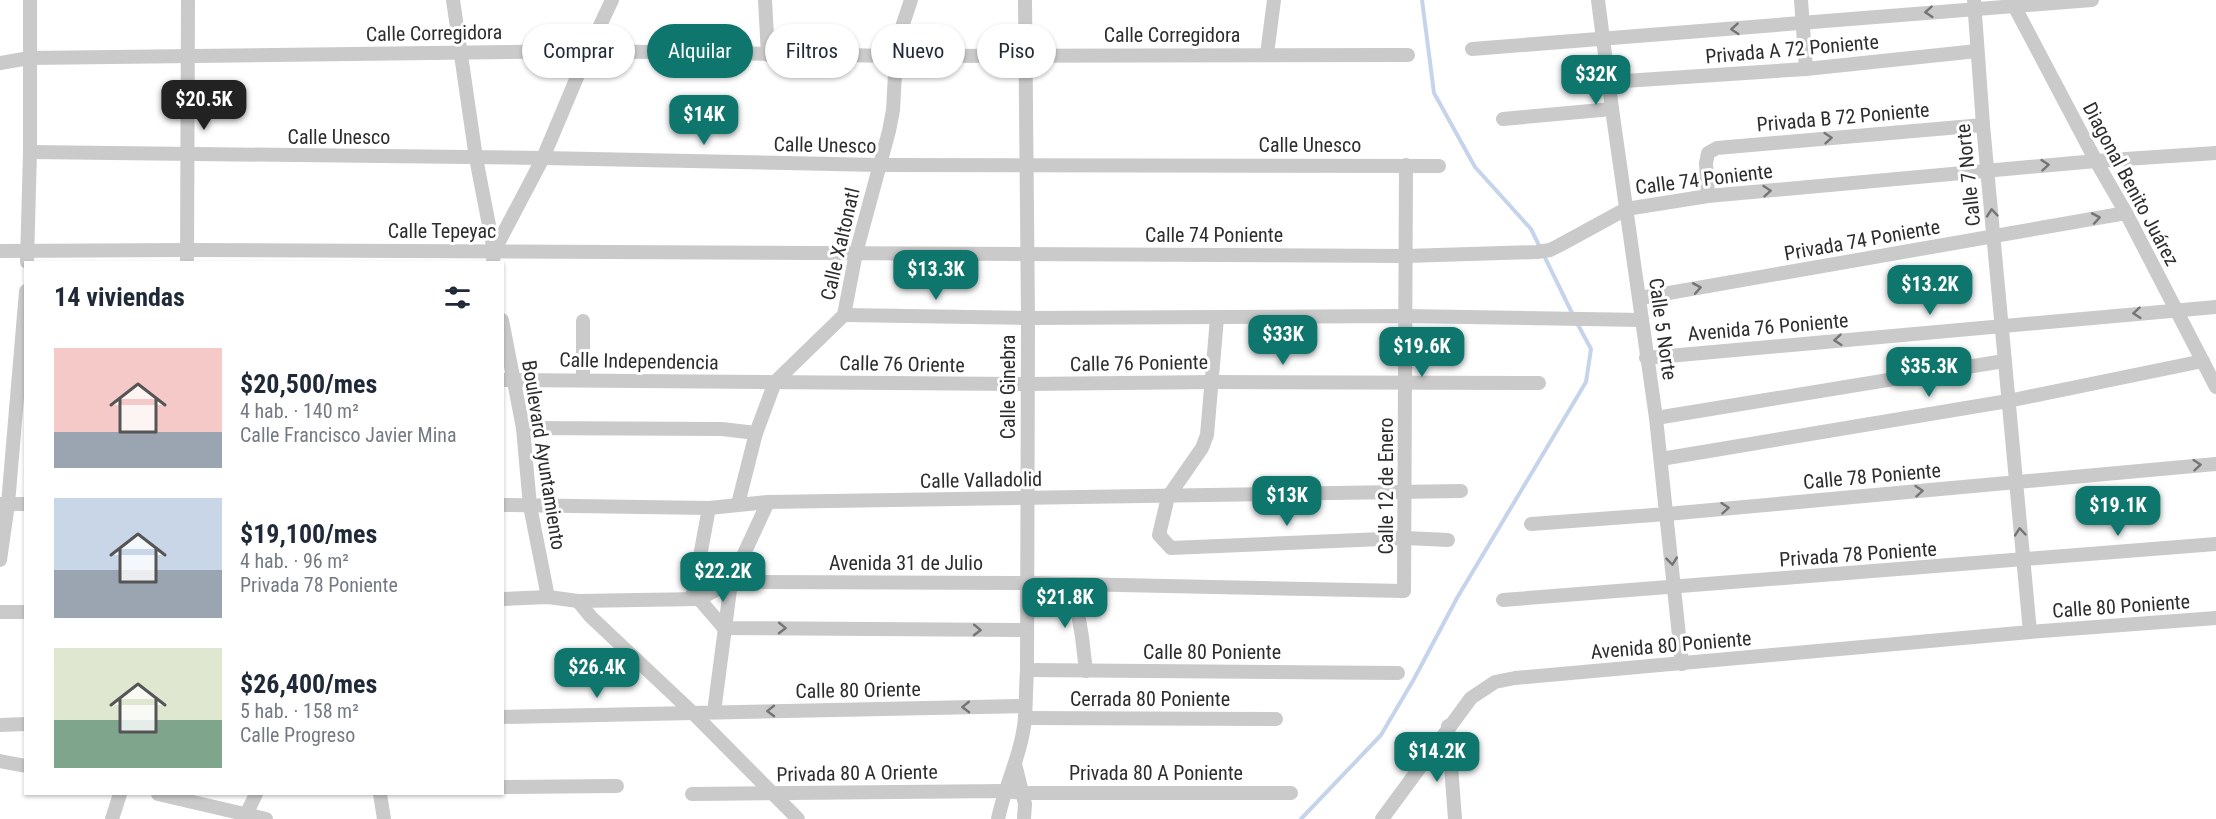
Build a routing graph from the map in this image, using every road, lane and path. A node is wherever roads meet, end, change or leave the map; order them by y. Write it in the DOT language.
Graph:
graph roads {
  1 [pos="30,0"];
  2 [pos="188,0"];
  3 [pos="453,0"];
  4 [pos="612,0"];
  5 [pos="765,0"];
  6 [pos="911,0"];
  7 [pos="1025,0"];
  8 [pos="1274,0"];
  9 [pos="1598,0"];
  10 [pos="1801,0"];
  11 [pos="1891,0"];
  12 [pos="2092,0"];
  13 [pos="1974,4"];
  14 [pos="2013,4"];
  15 [pos="1893,15"];
  16 [pos="601,24"];
  17 [pos="766,24"];
  18 [pos="903,24"];
  19 [pos="1026,24"];
  20 [pos="1803,24"];
  21 [pos="1603,38"];
  22 [pos="1472,49"];
  23 [pos="1977,51"];
  24 [pos="460,52"];
  25 [pos="522,52"];
  26 [pos="635,52"];
  27 [pos="1267,54"];
  28 [pos="765,55"];
  29 [pos="1408,55"];
  30 [pos="188,56"];
  31 [pos="1056,56"];
  32 [pos="29,58"];
  33 [pos="0,63"];
  34 [pos="1806,69"];
  35 [pos="577,78"];
  36 [pos="895,78"];
  37 [pos="1027,78"];
  38 [pos="1610,82"];
  39 [pos="1612,109"];
  40 [pos="1503,119"];
  41 [pos="1983,124"];
  42 [pos="30,153"];
  43 [pos="2216,153"];
  44 [pos="188,156"];
  45 [pos="476,158"];
  46 [pos="543,158"];
  47 [pos="2096,161"];
  48 [pos="879,165"];
  49 [pos="1026,165"];
  50 [pos="1406,165"];
  51 [pos="1439,166"];
  52 [pos="1988,171"];
  53 [pos="1708,196"];
  54 [pos="1626,209"];
  55 [pos="2126,213"];
  56 [pos="1994,236"];
  57 [pos="0,251"];
  58 [pos="856,253"];
  59 [pos="1026,253"];
  60 [pos="187,256"];
  61 [pos="1406,256"];
  62 [pos="28,257"];
  63 [pos="493,257"];
  64 [pos="1640,298"];
  65 [pos="2216,307"];
  66 [pos="2176,310"];
  67 [pos="844,315"];
  68 [pos="1406,316"];
  69 [pos="1028,318"];
  70 [pos="1217,318"];
  71 [pos="1642,320"];
  72 [pos="583,321"];
  73 [pos="2002,326"];
  74 [pos="504,340"];
  75 [pos="24,350"];
  76 [pos="1646,358"];
  77 [pos="2004,360"];
  78 [pos="2202,361"];
  79 [pos="23,379"];
  80 [pos="583,379"];
  81 [pos="508,380"];
  82 [pos="776,382"];
  83 [pos="1213,382"];
  84 [pos="1406,382"];
  85 [pos="1539,383"];
  86 [pos="1028,384"];
  87 [pos="2216,387"];
  88 [pos="2008,400"];
  89 [pos="1656,418"];
  90 [pos="523,428"];
  91 [pos="756,433"];
  92 [pos="1661,459"];
  93 [pos="2216,464"];
  94 [pos="2015,482"];
  95 [pos="1406,490"];
  96 [pos="1461,491"];
  97 [pos="1168,497"];
  98 [pos="1027,499"];
  99 [pos="768,502"];
  100 [pos="4,504"];
  101 [pos="24,504"];
  102 [pos="738,504"];
  103 [pos="504,505"];
  104 [pos="530,506"];
  105 [pos="710,508"];
  106 [pos="1667,514"];
  107 [pos="1531,524"];
  108 [pos="1406,538"];
  109 [pos="1448,540"];
  110 [pos="2216,544"];
  111 [pos="0,560"];
  112 [pos="2023,561"];
  113 [pos="731,582"];
  114 [pos="1027,583"];
  115 [pos="1072,584"];
  116 [pos="1675,588"];
  117 [pos="1404,591"];
  118 [pos="548,597"];
  119 [pos="504,599"];
  120 [pos="695,599"];
  121 [pos="1503,600"];
  122 [pos="578,601"];
  123 [pos="0,612"];
  124 [pos="24,612"];
  125 [pos="2216,618"];
  126 [pos="724,628"];
  127 [pos="1026,630"];
  128 [pos="2030,632"];
  129 [pos="1682,664"];
  130 [pos="1027,670"];
  131 [pos="1086,671"];
  132 [pos="1398,673"];
  133 [pos="714,712"];
  134 [pos="1025,712"];
  135 [pos="693,713"];
  136 [pos="504,717"];
  137 [pos="1276,719"];
  138 [pos="24,724"];
  139 [pos="0,725"];
  140 [pos="1448,726"];
  141 [pos="0,761"];
  142 [pos="1015,764"];
  143 [pos="24,766"];
  144 [pos="617,786"];
  145 [pos="504,787"];
  146 [pos="1004,791"];
  147 [pos="1022,793"];
  148 [pos="1291,793"];
  149 [pos="692,794"];
  150 [pos="772,794"];
  151 [pos="120,795"];
  152 [pos="162,795"];
  153 [pos="256,795"];
  154 [pos="380,795"];
  155 [pos="245,817"];
  156 [pos="112,819"];
  157 [pos="266,819"];
  158 [pos="384,819"];
  159 [pos="798,819"];
  160 [pos="998,819"];
  161 [pos="1024,819"];
  162 [pos="1382,819"];
  163 [pos="1455,819"];
  1 -- 32 [label="street"];
  2 -- 30 [label="street"];
  3 -- 24 [label="street"];
  4 -- 16 [label="street"];
  5 -- 17 [label="street"];
  6 -- 18 [label="street, Calle Xaltonatl"];
  7 -- 19 [label="street, Calle Ginebra"];
  8 -- 27 [label="street"];
  9 -- 21 [label="street, Calle 5 Norte"];
  10 -- 20 [label="street"];
  11 -- 15 [label="street"];
  12 -- 14 [label="street"];
  13 -- 14 [label="street"];
  13 -- 15 [label="street, one-way"];
  13 -- 23 [label="street, Calle 7 Norte"];
  14 -- 47 [label="street, Diagonal Benito Juárez"];
  15 -- 20 [label="street"];
  20 -- 21 [label="street, one-way"];
  20 -- 34 [label="street"];
  21 -- 22 [label="street"];
  21 -- 38 [label="street, Calle 5 Norte"];
  23 -- 34 [label="street, Privada A 72 Poniente"];
  23 -- 41 [label="street, Calle 7 Norte"];
  24 -- 25 [label="street, Calle Corregidora"];
  24 -- 30 [label="street, Calle Corregidora"];
  24 -- 45 [label="street"];
  26 -- 28 [label="street, Calle Corregidora"];
  27 -- 29 [label="street, Calle Corregidora"];
  27 -- 31 [label="street, Calle Corregidora"];
  30 -- 32 [label="street, Calle Corregidora"];
  30 -- 44 [label="street"];
  32 -- 33 [label="street, Calle Corregidora"];
  32 -- 42 [label="street"];
  34 -- 38 [label="street, Privada A 72 Poniente"];
  35 -- 46 [label="street"];
  36 -- 48 [label="street, Calle Xaltonatl"];
  37 -- 49 [label="street, Calle Ginebra"];
  38 -- 39 [label="street, Calle 5 Norte"];
  39 -- 40 [label="street"];
  39 -- 54 [label="street, Calle 5 Norte"];
  41 -- 52 [label="street, Calle 7 Norte"];
  53 -- 41 [label="street, Privada B 72 Poniente, one-way"];
  42 -- 44 [label="street, Calle Unesco"];
  42 -- 62 [label="street"];
  43 -- 47 [label="street, Calle 74 Poniente"];
  44 -- 45 [label="street, Calle Unesco"];
  44 -- 60 [label="street"];
  45 -- 46 [label="street, Calle Unesco"];
  45 -- 63 [label="street"];
  46 -- 48 [label="street, Calle Unesco"];
  46 -- 63 [label="street"];
  52 -- 47 [label="street, Calle 74 Poniente, one-way"];
  47 -- 55 [label="street, Diagonal Benito Juárez"];
  48 -- 49 [label="street, Calle Unesco"];
  48 -- 58 [label="street, Calle Xaltonatl"];
  49 -- 50 [label="street, Calle Unesco"];
  49 -- 59 [label="street, Calle Ginebra"];
  50 -- 51 [label="street, Calle Unesco"];
  50 -- 61 [label="street, Calle 12 de Enero"];
  53 -- 52 [label="street, Calle 74 Poniente, one-way"];
  56 -- 52 [label="street, Calle 7 Norte, one-way"];
  53 -- 54 [label="street, Calle 74 Poniente"];
  54 -- 61 [label="street, Calle 74 Poniente"];
  54 -- 64 [label="street, Calle 5 Norte"];
  56 -- 55 [label="street, Privada 74 Poniente, one-way"];
  55 -- 66 [label="street, Diagonal Benito Juárez"];
  64 -- 56 [label="street, Privada 74 Poniente, one-way"];
  56 -- 73 [label="street, Calle 7 Norte"];
  57 -- 62 [label="street, Calle Tepeyac"];
  58 -- 59 [label="street, Calle 74 Poniente"];
  58 -- 63 [label="street, Calle Tepeyac"];
  58 -- 67 [label="street, Calle Xaltonatl"];
  59 -- 61 [label="street, Calle 74 Poniente"];
  59 -- 69 [label="street, Calle Ginebra"];
  60 -- 62 [label="street, Calle Tepeyac"];
  60 -- 63 [label="street, Calle Tepeyac"];
  61 -- 68 [label="street, Calle 12 de Enero"];
  64 -- 71 [label="street, Calle 5 Norte"];
  65 -- 66 [label="street, Avenida 76 Poniente"];
  66 -- 73 [label="street, Avenida 76 Poniente, one-way"];
  66 -- 78 [label="street, Diagonal Benito Juárez"];
  67 -- 69 [label="street"];
  67 -- 82 [label="street, Calle Xaltonatl"];
  68 -- 70 [label="street"];
  68 -- 71 [label="street"];
  68 -- 84 [label="street, Calle 12 de Enero"];
  69 -- 70 [label="street"];
  69 -- 86 [label="street, Calle Ginebra"];
  70 -- 83 [label="street"];
  71 -- 76 [label="street, Calle 5 Norte"];
  72 -- 80 [label="street"];
  73 -- 76 [label="street, Avenida 76 Poniente, one-way"];
  73 -- 77 [label="street, Calle 7 Norte"];
  74 -- 81 [label="street, Boulevard Ayuntamiento"];
  75 -- 79 [label="street"];
  76 -- 89 [label="street, Calle 5 Norte"];
  77 -- 88 [label="street, Calle 7 Norte"];
  77 -- 89 [label="street"];
  78 -- 87 [label="street, Diagonal Benito Juárez"];
  78 -- 88 [label="street"];
  79 -- 100 [label="street"];
  80 -- 81 [label="street, Calle Independencia"];
  80 -- 82 [label="street, Calle Independencia"];
  81 -- 90 [label="street, Boulevard Ayuntamiento"];
  82 -- 86 [label="street, Calle 76 Oriente"];
  82 -- 91 [label="street, Calle Xaltonatl"];
  83 -- 84 [label="street, Calle 76 Poniente"];
  83 -- 86 [label="street, Calle 76 Poniente"];
  83 -- 97 [label="street"];
  84 -- 85 [label="street, Calle 76 Poniente"];
  84 -- 95 [label="street, Calle 12 de Enero"];
  86 -- 98 [label="street, Calle Ginebra"];
  88 -- 92 [label="street"];
  88 -- 94 [label="street, Calle 7 Norte"];
  89 -- 92 [label="street, Calle 5 Norte"];
  90 -- 91 [label="street"];
  90 -- 104 [label="street, Boulevard Ayuntamiento"];
  91 -- 102 [label="street, Calle Xaltonatl"];
  92 -- 106 [label="street, Calle 5 Norte"];
  94 -- 93 [label="street, Calle 78 Poniente, one-way"];
  106 -- 94 [label="street, Calle 78 Poniente, one-way"];
  112 -- 94 [label="street, Calle 7 Norte, one-way"];
  95 -- 96 [label="street, Calle Valladolid"];
  95 -- 97 [label="street, Calle Valladolid"];
  95 -- 108 [label="street, Calle 12 de Enero"];
  97 -- 98 [label="street, Calle Valladolid"];
  97 -- 108 [label="street"];
  98 -- 99 [label="street, Calle Valladolid"];
  98 -- 114 [label="street, Calle Ginebra"];
  99 -- 102 [label="street, Calle Valladolid"];
  99 -- 113 [label="street"];
  100 -- 101 [label="street"];
  100 -- 111 [label="street"];
  102 -- 105 [label="street, Calle Valladolid"];
  103 -- 104 [label="street, Calle Valladolid"];
  104 -- 105 [label="street, Calle Valladolid"];
  104 -- 118 [label="street, Boulevard Ayuntamiento"];
  105 -- 120 [label="street"];
  106 -- 107 [label="street, Calle 78 Poniente"];
  106 -- 116 [label="street, Calle 5 Norte, one-way"];
  108 -- 109 [label="street"];
  108 -- 117 [label="street, Calle 12 de Enero"];
  110 -- 112 [label="street, Privada 78 Poniente"];
  112 -- 116 [label="street, Privada 78 Poniente"];
  112 -- 128 [label="street, Calle 7 Norte"];
  113 -- 114 [label="street, Avenida 31 de Julio"];
  113 -- 120 [label="street"];
  113 -- 126 [label="street"];
  114 -- 115 [label="street, Avenida 31 de Julio"];
  114 -- 127 [label="street, Calle Ginebra"];
  115 -- 117 [label="street, Avenida 31 de Julio"];
  115 -- 131 [label="street"];
  116 -- 121 [label="street, Privada 78 Poniente"];
  116 -- 129 [label="street, Calle 5 Norte"];
  118 -- 119 [label="street"];
  118 -- 122 [label="street"];
  120 -- 122 [label="street"];
  120 -- 126 [label="street"];
  122 -- 135 [label="street"];
  123 -- 124 [label="street"];
  125 -- 128 [label="street, Calle 80 Poniente"];
  126 -- 127 [label="street, one-way"];
  126 -- 133 [label="street"];
  127 -- 130 [label="street, Calle Ginebra"];
  128 -- 129 [label="street, Avenida 80 Poniente"];
  129 -- 140 [label="street, Avenida 80 Poniente"];
  130 -- 131 [label="street, Calle 80 Poniente"];
  130 -- 134 [label="street, Calle Ginebra"];
  131 -- 132 [label="street, Calle 80 Poniente"];
  134 -- 133 [label="street, Calle 80 Oriente, one-way"];
  133 -- 135 [label="street, Calle 80 Oriente"];
  134 -- 137 [label="street, Cerrada 80 Poniente"];
  134 -- 142 [label="street, Calle Ginebra"];
  135 -- 136 [label="street, Calle 80 Oriente"];
  135 -- 150 [label="street"];
  138 -- 139 [label="street"];
  140 -- 162 [label="street, Avenida 80 Poniente"];
  140 -- 163 [label="street"];
  141 -- 143 [label="street"];
  142 -- 146 [label="street, Calle Ginebra"];
  142 -- 147 [label="street, Calle Ginebra"];
  144 -- 145 [label="street"];
  146 -- 147 [label="street, Privada 80 A Oriente"];
  146 -- 150 [label="street, Privada 80 A Oriente"];
  146 -- 160 [label="street, Calle Ginebra"];
  147 -- 148 [label="street, Privada 80 A Poniente"];
  147 -- 161 [label="street, Calle Ginebra"];
  149 -- 150 [label="street, Privada 80 A Oriente"];
  150 -- 159 [label="street"];
  151 -- 156 [label="street"];
  152 -- 155 [label="street"];
  153 -- 155 [label="street"];
  154 -- 158 [label="street"];
  155 -- 157 [label="street"];
}
